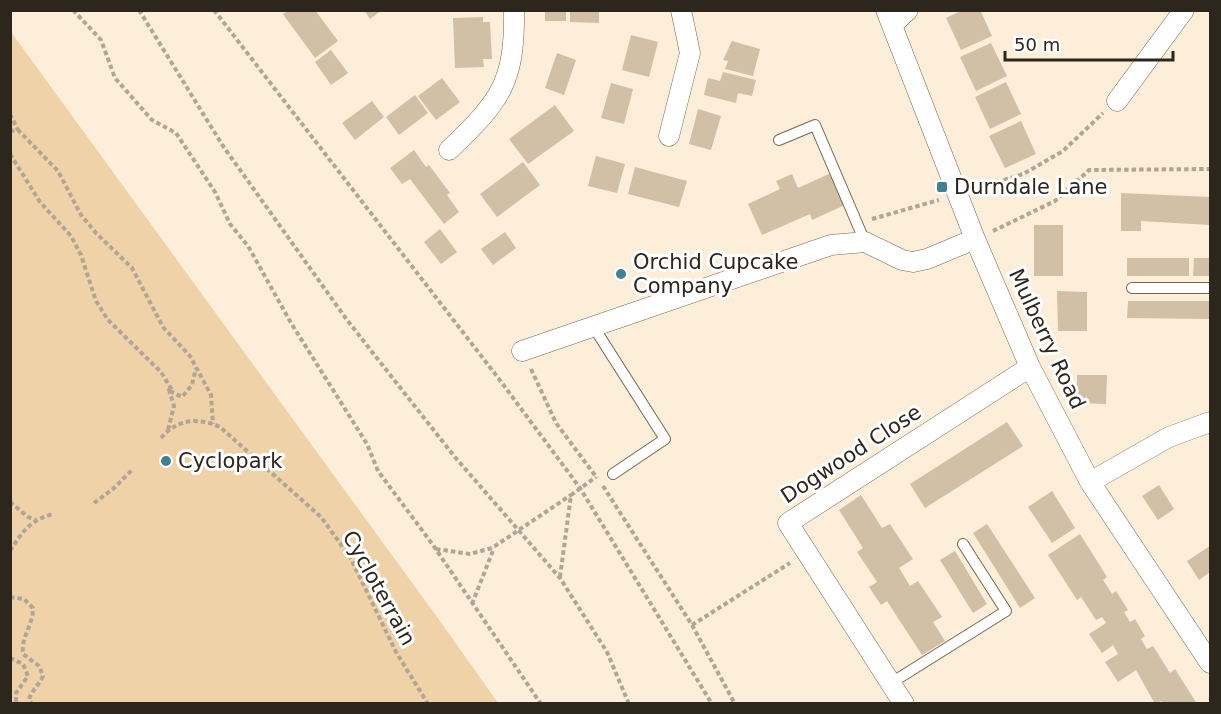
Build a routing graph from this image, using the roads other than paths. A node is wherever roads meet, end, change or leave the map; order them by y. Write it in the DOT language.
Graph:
graph roads {
  1 [pos="514,10"];
  2 [pos="681,10"];
  3 [pos="1184,10"];
  4 [pos="896,15"];
  5 [pos="1117,101"];
  6 [pos="669,136"];
  7 [pos="779,140"];
  8 [pos="449,150"];
  9 [pos="861,233"];
  10 [pos="975,239"];
  11 [pos="1132,288"];
  12 [pos="1210,288"];
  13 [pos="593,326"];
  14 [pos="522,351"];
  15 [pos="1030,367"];
  16 [pos="1210,422"];
  17 [pos="613,474"];
  18 [pos="1090,482"];
  19 [pos="963,544"];
  20 [pos="1210,663"];
  21 [pos="891,683"];
  22 [pos="904,704"];
  1 -- 8 [label="street"];
  2 -- 6 [label="street"];
  3 -- 5 [label="street"];
  4 -- 10 [label="street, Mulberry Road"];
  7 -- 9 [label="lane"];
  9 -- 10 [label="street"];
  9 -- 13 [label="street"];
  10 -- 15 [label="street, Mulberry Road"];
  11 -- 12 [label="lane"];
  13 -- 14 [label="street"];
  13 -- 17 [label="lane"];
  15 -- 18 [label="street, Mulberry Road"];
  15 -- 21 [label="street, Dogwood Close"];
  16 -- 18 [label="street"];
  18 -- 20 [label="street, Mulberry Road"];
  19 -- 21 [label="lane"];
  21 -- 22 [label="street, Dogwood Close"];
}
